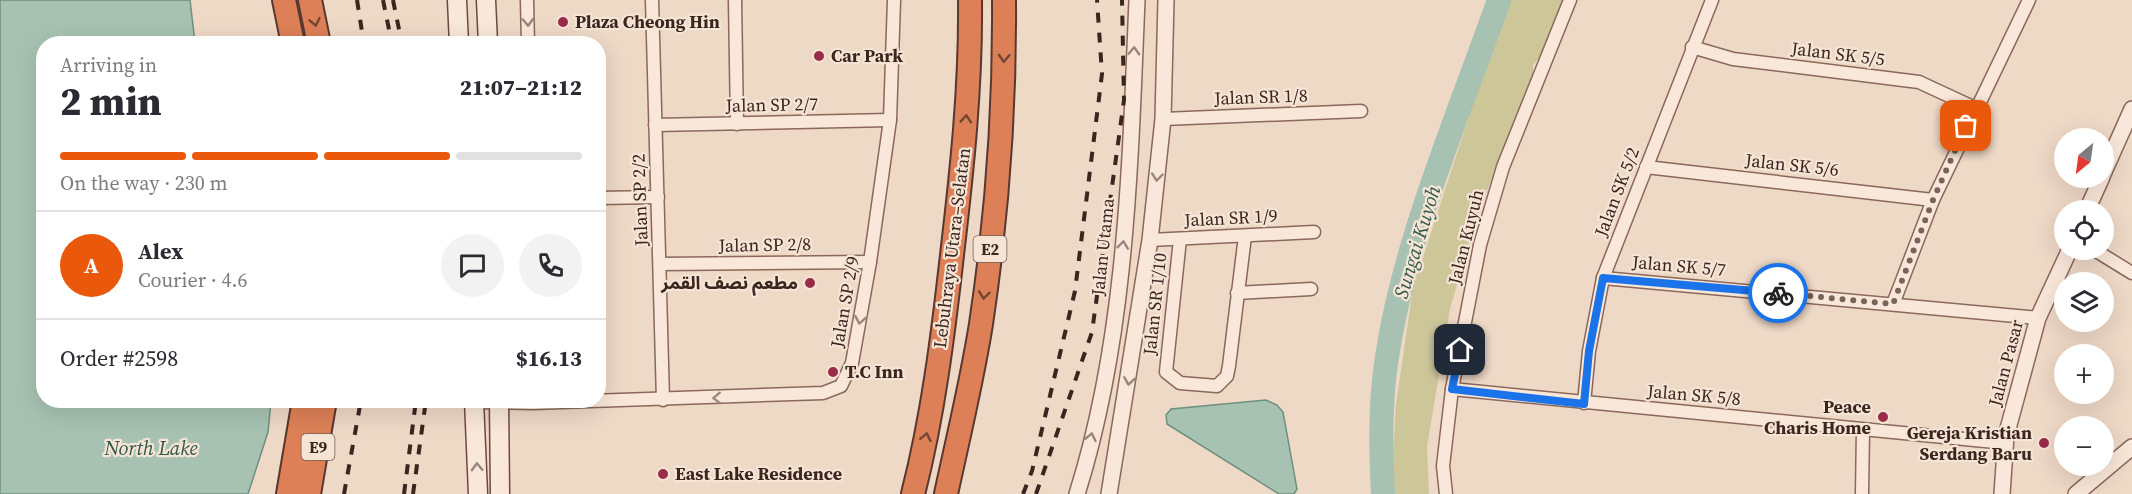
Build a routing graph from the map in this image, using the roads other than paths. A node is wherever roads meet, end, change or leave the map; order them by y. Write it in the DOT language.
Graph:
graph roads {
  1 [pos="284,0"];
  2 [pos="310,0"];
  3 [pos="457,0"];
  4 [pos="486,0"];
  5 [pos="527,0"];
  6 [pos="652,0"];
  7 [pos="735,0"];
  8 [pos="894,0"];
  9 [pos="970,0"];
  10 [pos="1004,0"];
  11 [pos="1137,0"];
  12 [pos="1167,0"];
  13 [pos="1570,0"];
  14 [pos="1712,0"];
  15 [pos="2029,0"];
  16 [pos="291,36"];
  17 [pos="317,36"];
  18 [pos="459,36"];
  19 [pos="488,36"];
  20 [pos="528,36"];
  21 [pos="1692,47"];
  22 [pos="1975,108"];
  23 [pos="2132,109"];
  24 [pos="1361,111"];
  25 [pos="1163,119"];
  26 [pos="890,120"];
  27 [pos="737,124"];
  28 [pos="656,125"];
  29 [pos="2128,128"];
  30 [pos="2114,153"];
  31 [pos="1646,167"];
  32 [pos="658,197"];
  33 [pos="606,198"];
  34 [pos="1933,200"];
  35 [pos="1314,232"];
  36 [pos="1245,236"];
  37 [pos="1180,239"];
  38 [pos="1150,240"];
  39 [pos="2065,260"];
  40 [pos="2111,260"];
  41 [pos="870,262"];
  42 [pos="660,264"];
  43 [pos="2132,273"];
  44 [pos="1603,278"];
  45 [pos="1311,289"];
  46 [pos="1237,293"];
  47 [pos="1893,304"];
  48 [pos="2038,318"];
  49 [pos="1452,389"];
  50 [pos="663,400"];
  51 [pos="606,401"];
  52 [pos="1584,404"];
  53 [pos="303,408"];
  54 [pos="325,408"];
  55 [pos="474,408"];
  56 [pos="499,408"];
  57 [pos="1863,430"];
  58 [pos="2005,442"];
  59 [pos="1119,444"];
  60 [pos="2132,447"];
  61 [pos="288,494"];
  62 [pos="309,494"];
  63 [pos="478,494"];
  64 [pos="500,494"];
  65 [pos="913,494"];
  66 [pos="946,494"];
  67 [pos="1077,494"];
  68 [pos="1109,494"];
  69 [pos="1119,494"];
  70 [pos="1446,494"];
  71 [pos="1862,494"];
  72 [pos="2002,494"];
  73 [pos="2076,494"];
  1 -- 16 [label="highway"];
  2 -- 17 [label="highway, one-way"];
  3 -- 18 [label="main road"];
  4 -- 19 [label="main road"];
  5 -- 20 [label="street, one-way"];
  6 -- 28 [label="street, Jalan SP 2/2"];
  7 -- 27 [label="street"];
  8 -- 26 [label="street, Jalan SP 2/9"];
  65 -- 9 [label="highway, Lebuhraya Utara–Selatan / E2, one-way"];
  10 -- 66 [label="highway, Lebuhraya Utara–Selatan / E2, one-way"];
  67 -- 11 [label="street, Jalan Utama, one-way"];
  12 -- 25 [label="street"];
  13 -- 49 [label="street, Jalan Kuyuh"];
  14 -- 21 [label="street, Jalan SK 5/2"];
  15 -- 22 [label="street"];
  21 -- 22 [label="street, Jalan SK 5/5"];
  21 -- 31 [label="street, Jalan SK 5/2"];
  22 -- 34 [label="street"];
  23 -- 29 [label="street"];
  24 -- 25 [label="street, Jalan SR 1/8"];
  25 -- 38 [label="street, one-way"];
  26 -- 27 [label="street, Jalan SP 2/7"];
  26 -- 41 [label="street, Jalan SP 2/9"];
  27 -- 28 [label="street, Jalan SP 2/7"];
  28 -- 32 [label="street, Jalan SP 2/2"];
  29 -- 30 [label="street"];
  31 -- 34 [label="street, Jalan SK 5/6"];
  31 -- 44 [label="street, Jalan SK 5/2"];
  32 -- 33 [label="street"];
  32 -- 42 [label="street, Jalan SP 2/2"];
  34 -- 47 [label="street"];
  35 -- 36 [label="street, Jalan SR 1/9"];
  36 -- 37 [label="street, Jalan SR 1/9"];
  36 -- 46 [label="street"];
  37 -- 38 [label="street, Jalan SR 1/9"];
  37 -- 46 [label="street, Jalan SR 1/10"];
  38 -- 59 [label="street, one-way"];
  39 -- 48 [label="street, Jalan Pasar"];
  40 -- 43 [label="street"];
  41 -- 42 [label="street, Jalan SP 2/8"];
  41 -- 50 [label="street, Jalan SP 2/9, one-way"];
  42 -- 50 [label="street, Jalan SP 2/2"];
  44 -- 47 [label="street, Jalan SK 5/7"];
  44 -- 52 [label="street, Jalan SK 5/2"];
  45 -- 46 [label="street"];
  47 -- 48 [label="street, Jalan SK 5/7"];
  48 -- 58 [label="street, Jalan Pasar"];
  49 -- 52 [label="street, Jalan SK 5/8"];
  49 -- 70 [label="street, Jalan Kuyuh"];
  50 -- 51 [label="street, Jalan SP 2/9"];
  52 -- 57 [label="street, Jalan SK 5/8"];
  53 -- 61 [label="highway, E9"];
  54 -- 62 [label="highway, E9"];
  63 -- 55 [label="main road, one-way"];
  56 -- 64 [label="main road"];
  57 -- 58 [label="street, Jalan SK 5/8"];
  57 -- 71 [label="street"];
  58 -- 72 [label="street, Jalan Pasar"];
  59 -- 68 [label="street"];
  59 -- 69 [label="street"];
  60 -- 73 [label="street"];
}
